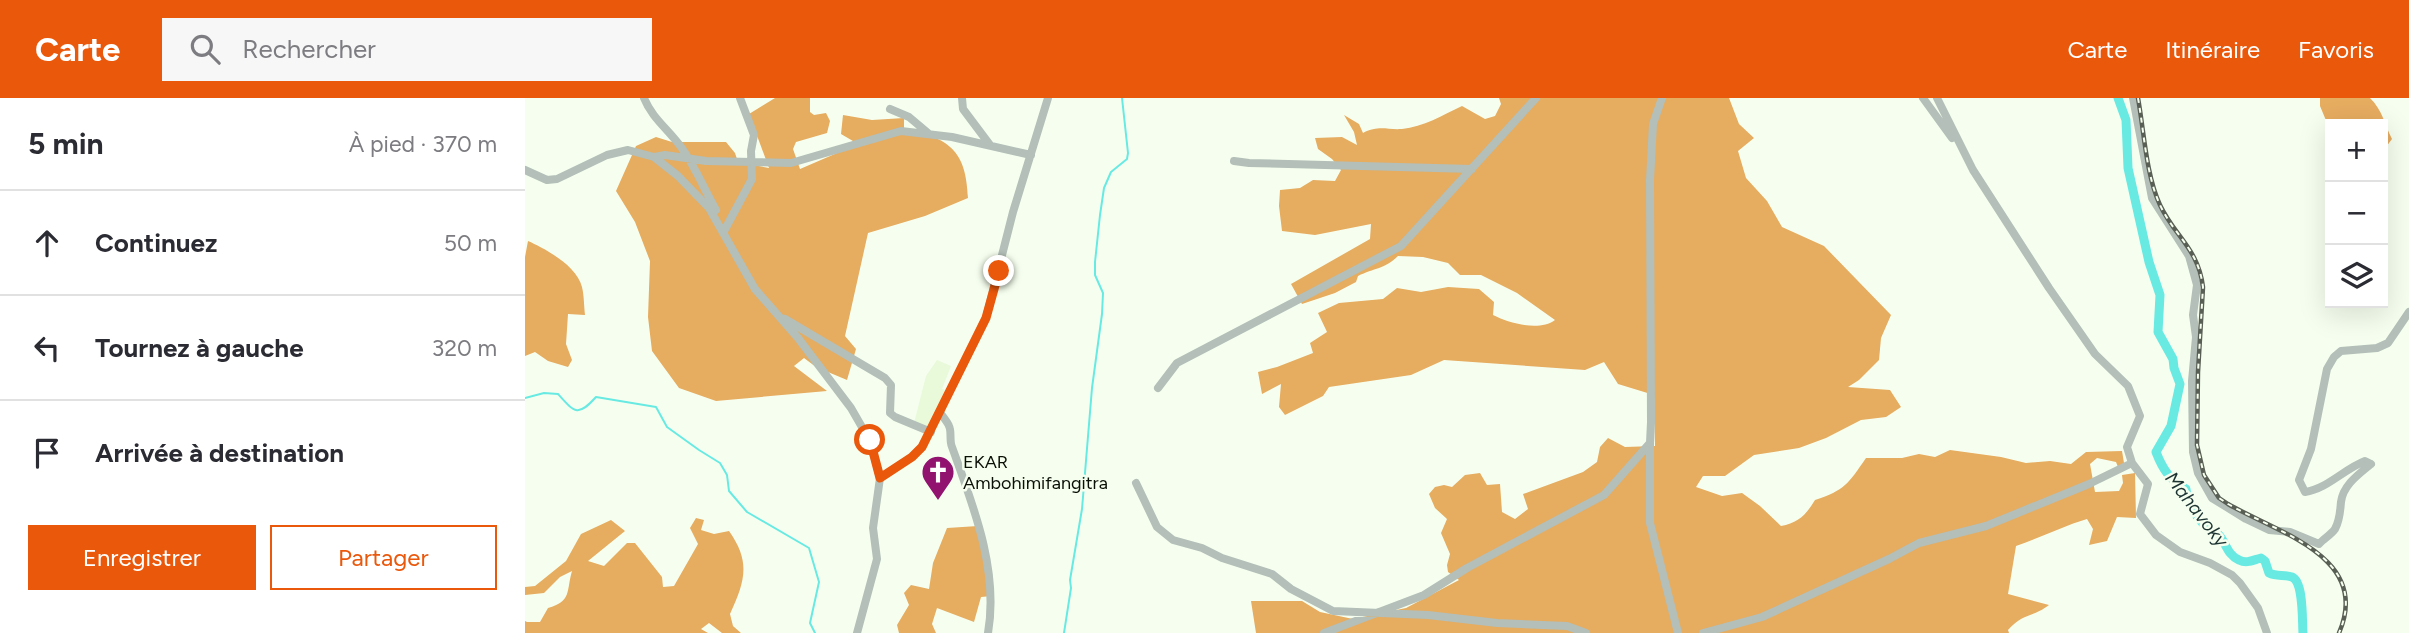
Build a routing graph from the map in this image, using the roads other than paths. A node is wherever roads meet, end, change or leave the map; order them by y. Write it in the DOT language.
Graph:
graph roads {
  1 [pos="644,98"];
  2 [pos="740,98"];
  3 [pos="962,98"];
  4 [pos="1048,98"];
  5 [pos="1536,98"];
  6 [pos="1663,98"];
  7 [pos="1923,98"];
  8 [pos="1937,98"];
  9 [pos="2133,98"];
  10 [pos="890,110"];
  11 [pos="928,133"];
  12 [pos="990,145"];
  13 [pos="1962,150"];
  14 [pos="1031,155"];
  15 [pos="654,157"];
  16 [pos="688,159"];
  17 [pos="1234,161"];
  18 [pos="752,163"];
  19 [pos="1472,169"];
  20 [pos="525,170"];
  21 [pos="723,233"];
  22 [pos="2409,312"];
  23 [pos="776,314"];
  24 [pos="1158,388"];
  25 [pos="940,412"];
  26 [pos="931,432"];
  27 [pos="1650,443"];
  28 [pos="2131,463"];
  29 [pos="880,478"];
  30 [pos="1136,484"];
  31 [pos="1378,614"];
  32 [pos="857,633"];
  33 [pos="988,633"];
  34 [pos="1324,633"];
  35 [pos="1586,633"];
  36 [pos="1678,633"];
  37 [pos="1703,633"];
  38 [pos="2267,633"];
  1 -- 16 [label="street"];
  2 -- 18 [label="street"];
  3 -- 12 [label="street"];
  4 -- 14 [label="street"];
  5 -- 19 [label="street"];
  6 -- 27 [label="street"];
  7 -- 13 [label="street"];
  8 -- 13 [label="street"];
  9 -- 22 [label="street"];
  10 -- 11 [label="street"];
  11 -- 12 [label="street"];
  11 -- 18 [label="street"];
  12 -- 14 [label="street"];
  13 -- 28 [label="street"];
  14 -- 25 [label="street"];
  15 -- 16 [label="street"];
  15 -- 20 [label="street"];
  15 -- 21 [label="street"];
  16 -- 18 [label="street"];
  16 -- 21 [label="street"];
  17 -- 19 [label="street"];
  18 -- 21 [label="street"];
  19 -- 24 [label="street"];
  21 -- 23 [label="street"];
  23 -- 26 [label="street"];
  23 -- 29 [label="street"];
  25 -- 26 [label="street"];
  25 -- 33 [label="street"];
  26 -- 29 [label="street"];
  27 -- 31 [label="street"];
  27 -- 36 [label="street"];
  28 -- 37 [label="street"];
  28 -- 38 [label="street"];
  29 -- 32 [label="street"];
  30 -- 31 [label="street"];
  31 -- 34 [label="street"];
  31 -- 35 [label="street"];
}
